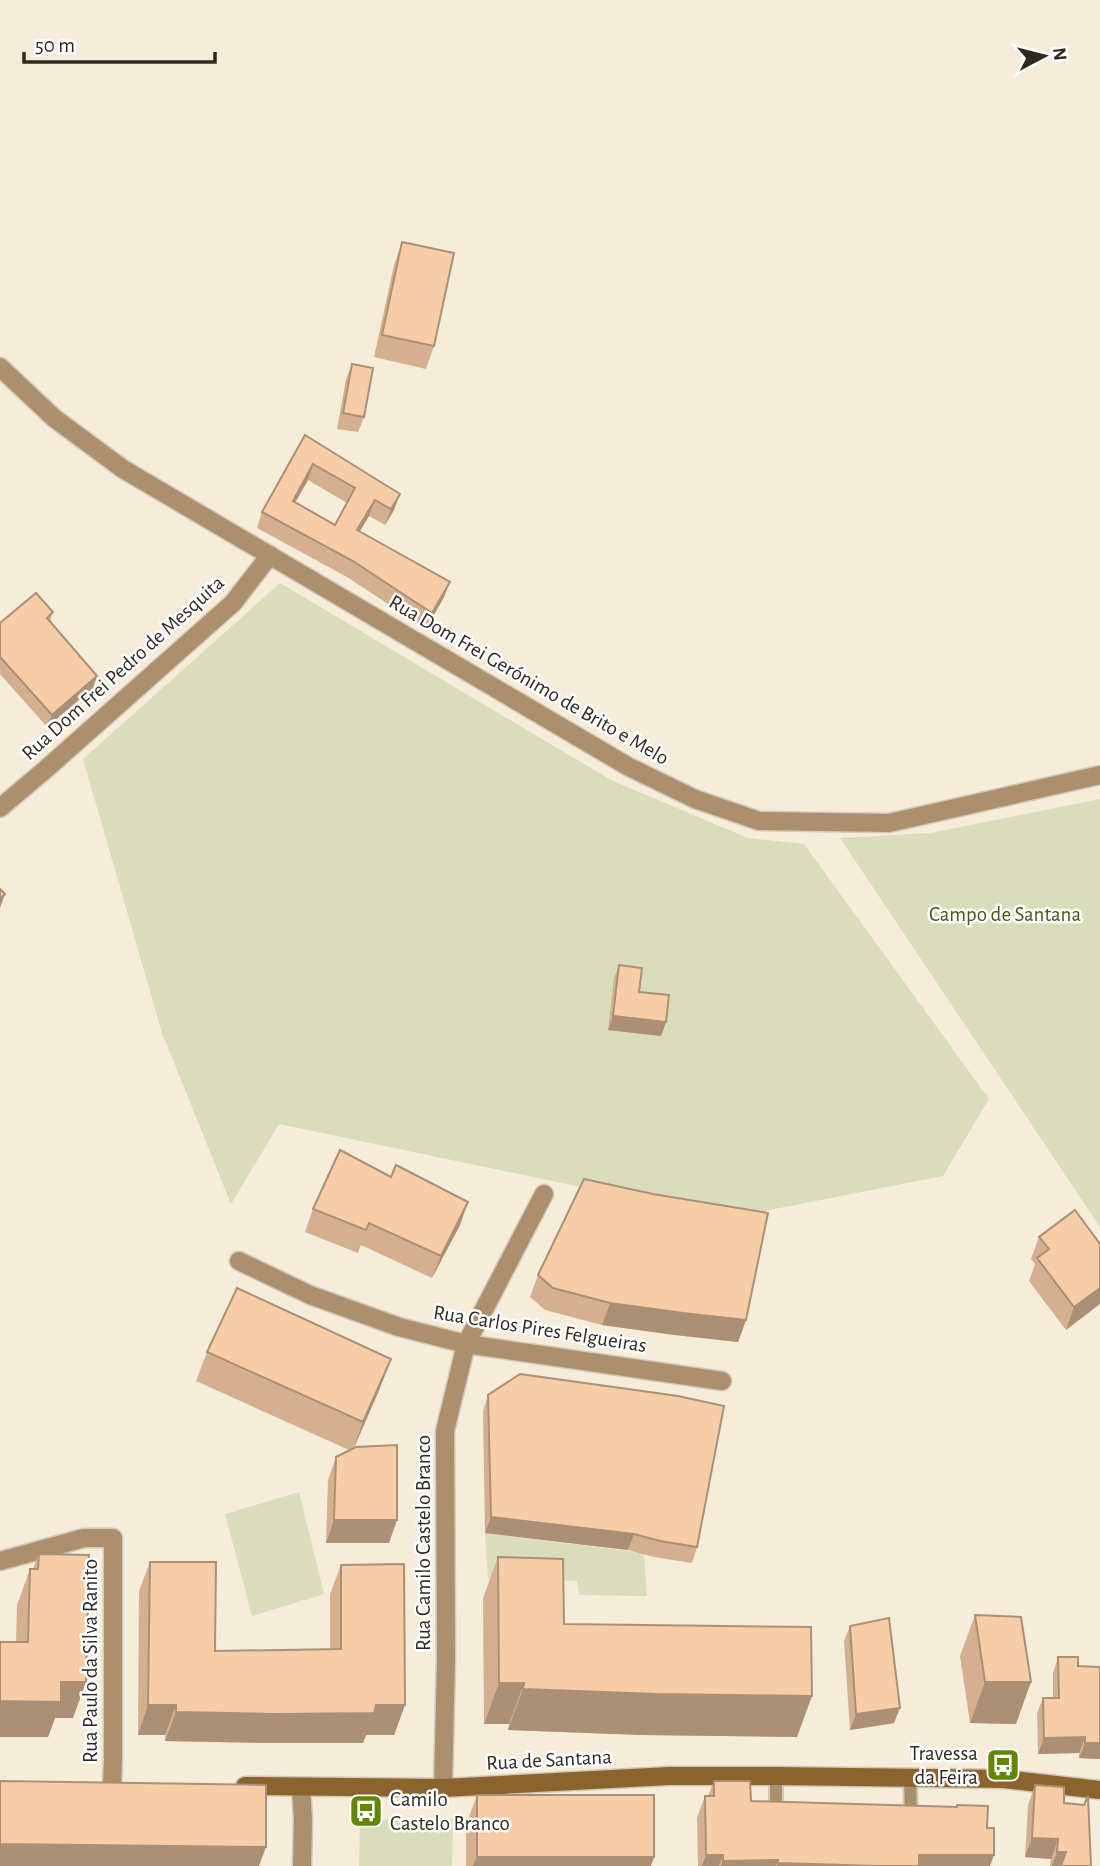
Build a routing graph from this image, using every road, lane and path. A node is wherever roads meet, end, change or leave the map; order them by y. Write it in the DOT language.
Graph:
graph roads {
  1 [pos="0,367"];
  2 [pos="270,555"];
  3 [pos="1098,779"];
  4 [pos="0,808"];
  5 [pos="544,1194"];
  6 [pos="239,1261"];
  7 [pos="466,1344"];
  8 [pos="722,1381"];
  9 [pos="0,1561"];
  10 [pos="776,1776"];
  11 [pos="910,1779"];
  12 [pos="106,1785"];
  13 [pos="133,1785"];
  14 [pos="234,1786"];
  15 [pos="301,1787"];
  16 [pos="443,1788"];
  17 [pos="1100,1790"];
  18 [pos="790,1812"];
  19 [pos="897,1815"];
  20 [pos="302,1866"];
  1 -- 2 [label="street, Rua Dom Frei Gerónimo de Brito e Melo"];
  2 -- 3 [label="street, Rua Dom Frei Gerónimo de Brito e Melo"];
  2 -- 4 [label="street, Rua Dom Frei Pedro de Mesquita"];
  5 -- 7 [label="street, Rua Camilo Castelo Branco"];
  6 -- 7 [label="street, Rua Carlos Pires Felgueiras"];
  7 -- 8 [label="street, Rua Carlos Pires Felgueiras"];
  7 -- 16 [label="street, Rua Camilo Castelo Branco"];
  9 -- 12 [label="street, Rua Paulo da Silva Ranito"];
  10 -- 11 [label="main road, Rua de Santana"];
  10 -- 16 [label="main road, Rua de Santana"];
  10 -- 18 [label="lane"];
  11 -- 17 [label="main road, Rua de Santana"];
  11 -- 19 [label="lane"];
  12 -- 13 [label="main road"];
  14 -- 15 [label="main road, Rua de Santana"];
  15 -- 16 [label="main road, Rua de Santana"];
  15 -- 20 [label="street"];
}
